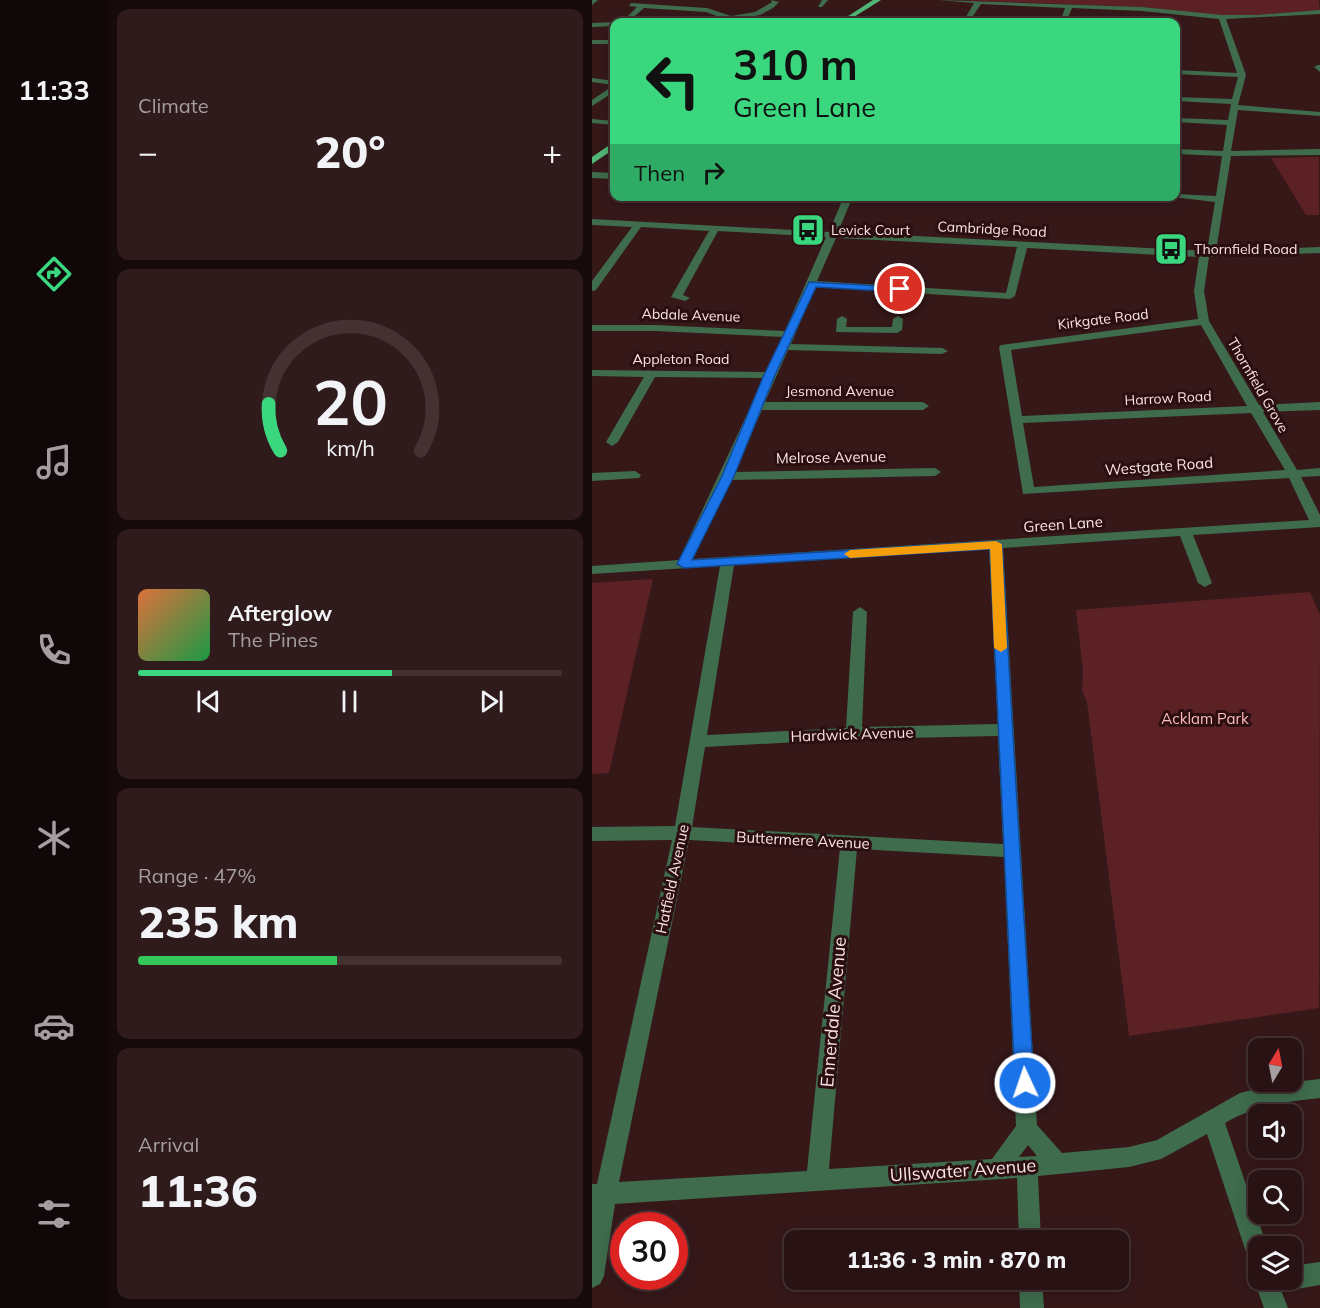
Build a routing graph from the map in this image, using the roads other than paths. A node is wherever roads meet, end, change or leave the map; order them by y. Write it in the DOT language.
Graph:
graph roads {
  1 [pos="774,0"];
  2 [pos="878,0"];
  3 [pos="941,0"];
  4 [pos="947,0"];
  5 [pos="978,3"];
  6 [pos="631,4"];
  7 [pos="642,6"];
  8 [pos="1069,6"];
  9 [pos="1318,13"];
  10 [pos="1222,17"];
  11 [pos="629,18"];
  12 [pos="730,18"];
  13 [pos="849,18"];
  14 [pos="969,18"];
  15 [pos="1064,18"];
  16 [pos="610,24"];
  17 [pos="592,25"];
  18 [pos="592,42"];
  19 [pos="610,42"];
  20 [pos="1180,72"];
  21 [pos="1242,75"];
  22 [pos="592,80"];
  23 [pos="610,82"];
  24 [pos="610,92"];
  25 [pos="1180,99"];
  26 [pos="592,104"];
  27 [pos="1235,104"];
  28 [pos="1320,114"];
  29 [pos="1180,120"];
  30 [pos="592,121"];
  31 [pos="610,123"];
  32 [pos="1232,123"];
  33 [pos="610,149"];
  34 [pos="1180,151"];
  35 [pos="1320,152"];
  36 [pos="1226,154"];
  37 [pos="592,161"];
  38 [pos="592,175"];
  39 [pos="610,176"];
  40 [pos="1180,197"];
  41 [pos="1218,199"];
  42 [pos="847,201"];
  43 [pos="592,222"];
  44 [pos="639,224"];
  45 [pos="715,229"];
  46 [pos="834,234"];
  47 [pos="1023,244"];
  48 [pos="1320,250"];
  49 [pos="1207,254"];
  50 [pos="812,284"];
  51 [pos="592,288"];
  52 [pos="685,297"];
  53 [pos="842,319"];
  54 [pos="898,319"];
  55 [pos="1204,321"];
  56 [pos="592,328"];
  57 [pos="869,330"];
  58 [pos="788,334"];
  59 [pos="782,347"];
  60 [pos="865,349"];
  61 [pos="942,351"];
  62 [pos="592,373"];
  63 [pos="652,374"];
  64 [pos="769,375"];
  65 [pos="758,406"];
  66 [pos="923,406"];
  67 [pos="1320,406"];
  68 [pos="1254,409"];
  69 [pos="1017,420"];
  70 [pos="612,442"];
  71 [pos="935,472"];
  72 [pos="1320,472"];
  73 [pos="1293,474"];
  74 [pos="635,475"];
  75 [pos="728,476"];
  76 [pos="592,477"];
  77 [pos="1319,523"];
  78 [pos="1185,533"];
  79 [pos="996,544"];
  80 [pos="728,562"];
  81 [pos="684,564"];
  82 [pos="592,570"];
  83 [pos="1205,584"];
  84 [pos="860,612"];
  85 [pos="1004,730"];
  86 [pos="854,733"];
  87 [pos="699,741"];
  88 [pos="592,834"];
  89 [pos="682,834"];
  90 [pos="849,842"];
  91 [pos="1013,852"];
  92 [pos="1320,1088"];
  93 [pos="1213,1120"];
  94 [pos="1027,1129"];
  95 [pos="1057,1163"];
  96 [pos="998,1167"];
  97 [pos="1027,1167"];
  98 [pos="817,1181"];
  99 [pos="599,1195"];
  100 [pos="1030,1230"];
  101 [pos="1252,1236"];
  102 [pos="1320,1273"];
  103 [pos="592,1276"];
  104 [pos="1302,1276"];
  105 [pos="1031,1290"];
  106 [pos="1273,1290"];
  107 [pos="1032,1308"];
  108 [pos="1276,1308"];
  1 -- 12 [label="street"];
  2 -- 13 [label="main road"];
  3 -- 4 [label="street"];
  4 -- 5 [label="street"];
  5 -- 8 [label="street"];
  5 -- 14 [label="street"];
  6 -- 7 [label="street"];
  7 -- 11 [label="street"];
  7 -- 12 [label="street"];
  8 -- 10 [label="street"];
  8 -- 15 [label="street"];
  9 -- 10 [label="street"];
  10 -- 21 [label="street"];
  16 -- 17 [label="street"];
  18 -- 19 [label="street"];
  20 -- 21 [label="street"];
  21 -- 27 [label="street"];
  22 -- 23 [label="street"];
  24 -- 26 [label="street"];
  25 -- 27 [label="street"];
  27 -- 28 [label="street"];
  27 -- 32 [label="street"];
  29 -- 32 [label="street"];
  30 -- 31 [label="street"];
  32 -- 36 [label="street"];
  33 -- 37 [label="main road"];
  34 -- 36 [label="street"];
  35 -- 36 [label="street"];
  36 -- 41 [label="street"];
  38 -- 39 [label="street"];
  40 -- 41 [label="street"];
  41 -- 49 [label="street"];
  42 -- 46 [label="street"];
  43 -- 44 [label="street, Cambridge Road"];
  44 -- 45 [label="street, Cambridge Road"];
  44 -- 51 [label="street"];
  45 -- 46 [label="street, Cambridge Road"];
  45 -- 52 [label="street"];
  46 -- 47 [label="street, Cambridge Road"];
  46 -- 50 [label="street"];
  47 -- 49 [label="street, Cambridge Road"];
  47 -- 50 [label="street"];
  48 -- 49 [label="street, Cambridge Road"];
  49 -- 55 [label="street, Thornfield Grove"];
  50 -- 58 [label="street"];
  53 -- 57 [label="street"];
  54 -- 57 [label="street"];
  55 -- 68 [label="street, Thornfield Grove"];
  55 -- 69 [label="street, Kirkgate Road"];
  56 -- 58 [label="street, Abdale Avenue"];
  57 -- 60 [label="street"];
  58 -- 59 [label="street"];
  59 -- 60 [label="street"];
  59 -- 64 [label="street"];
  60 -- 61 [label="street"];
  62 -- 63 [label="street, Appleton Road"];
  63 -- 64 [label="street, Appleton Road"];
  63 -- 70 [label="street"];
  64 -- 65 [label="street"];
  65 -- 66 [label="street, Jesmond Avenue"];
  65 -- 75 [label="street"];
  67 -- 68 [label="street, Harrow Road"];
  68 -- 69 [label="street, Harrow Road"];
  68 -- 73 [label="street, Thornfield Grove"];
  69 -- 73 [label="street, Westgate Road"];
  71 -- 75 [label="street, Melrose Avenue"];
  72 -- 73 [label="street, Westgate Road"];
  73 -- 77 [label="street, Thornfield Grove"];
  74 -- 76 [label="street"];
  75 -- 81 [label="street"];
  77 -- 78 [label="street, Green Lane"];
  78 -- 79 [label="street, Green Lane"];
  78 -- 83 [label="street"];
  79 -- 80 [label="street, Green Lane"];
  79 -- 85 [label="street"];
  80 -- 81 [label="street, Green Lane"];
  80 -- 87 [label="street, Hatfield Avenue"];
  81 -- 82 [label="street, Green Lane"];
  84 -- 86 [label="street"];
  85 -- 86 [label="street, Hardwick Avenue"];
  85 -- 91 [label="street"];
  86 -- 87 [label="street, Hardwick Avenue"];
  87 -- 89 [label="street, Hatfield Avenue"];
  88 -- 89 [label="street, Buttermere Avenue"];
  89 -- 90 [label="street, Buttermere Avenue"];
  89 -- 99 [label="street, Hatfield Avenue"];
  90 -- 91 [label="street, Buttermere Avenue"];
  90 -- 98 [label="street, Ennerdale Avenue"];
  91 -- 94 [label="street"];
  92 -- 93 [label="street, Ullswater Avenue"];
  93 -- 95 [label="street, Ullswater Avenue"];
  93 -- 101 [label="street"];
  94 -- 95 [label="street"];
  94 -- 96 [label="street"];
  95 -- 97 [label="street, Ullswater Avenue"];
  96 -- 97 [label="street, Ullswater Avenue"];
  96 -- 98 [label="street, Ullswater Avenue"];
  97 -- 100 [label="street"];
  98 -- 99 [label="street, Ullswater Avenue"];
  99 -- 103 [label="street, Hatfield Avenue"];
  102 -- 104 [label="street"];
  105 -- 107 [label="street"];
  106 -- 108 [label="street"];
}
